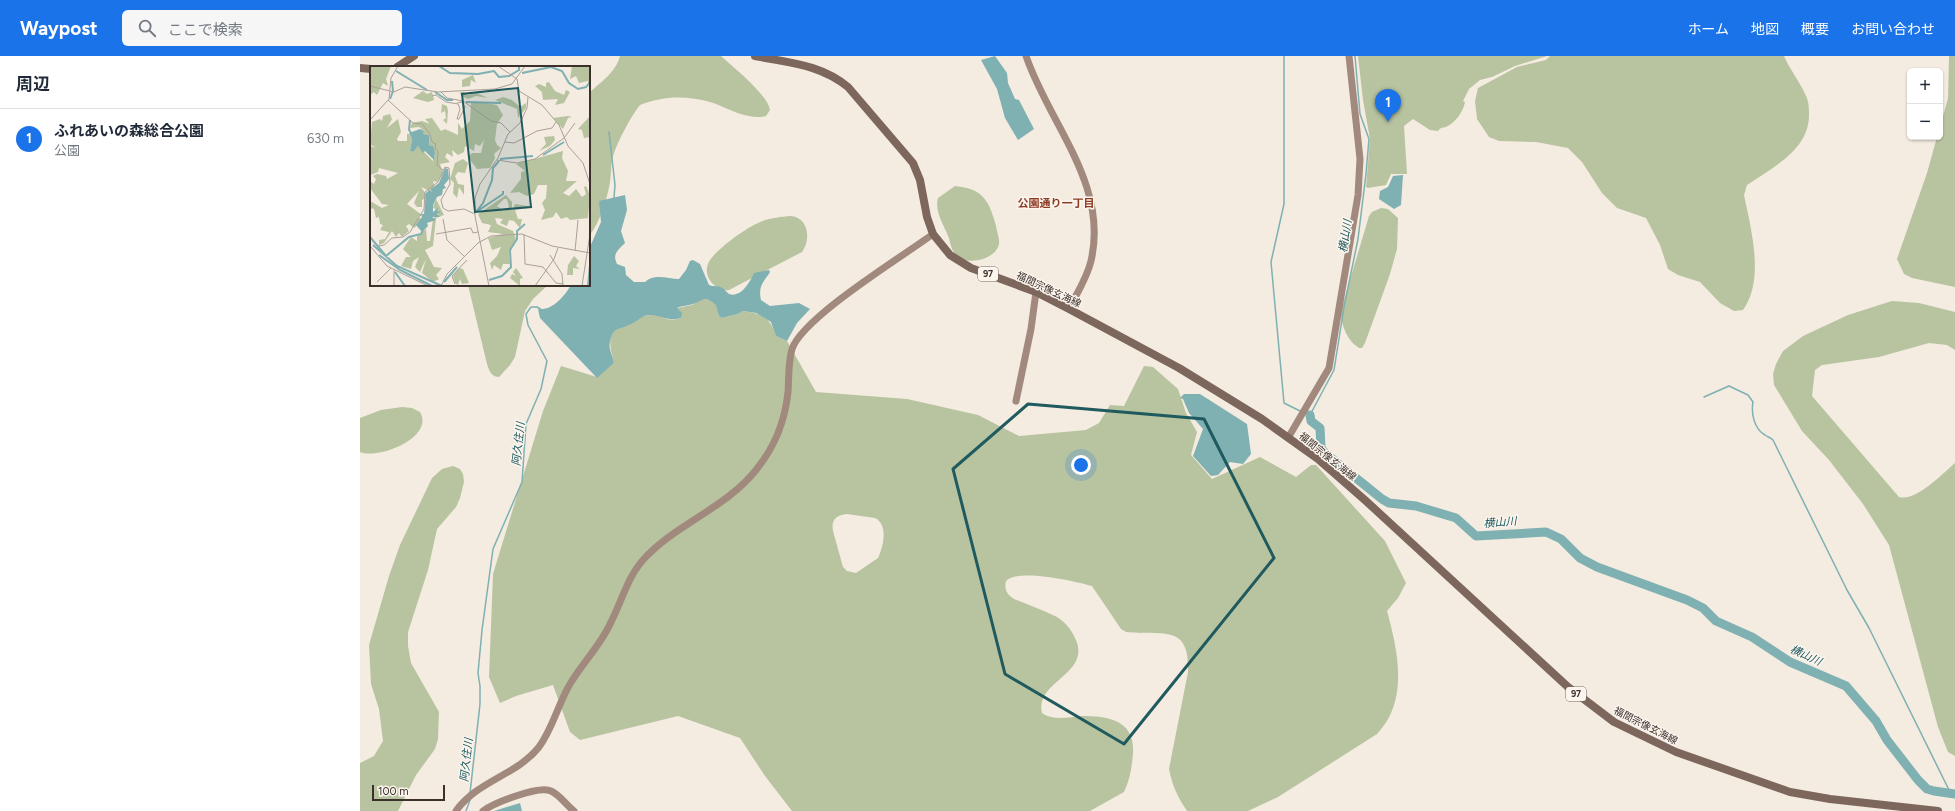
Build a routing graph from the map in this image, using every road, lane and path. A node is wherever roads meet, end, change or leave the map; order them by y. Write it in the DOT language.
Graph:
graph roads {
  1 [pos="414,56"];
  2 [pos="756,56"];
  3 [pos="1026,56"];
  4 [pos="1349,56"];
  5 [pos="399,66"];
  6 [pos="360,68"];
  7 [pos="370,69"];
  8 [pos="931,236"];
  9 [pos="1036,292"];
  10 [pos="1069,309"];
  11 [pos="1016,401"];
  12 [pos="1288,438"];
  13 [pos="456,811"];
  14 [pos="483,811"];
  15 [pos="574,811"];
  16 [pos="1938,811"];
  1 -- 5 [label="main road"];
  2 -- 8 [label="main road, 福間宗像玄海線 / 97"];
  3 -- 10 [label="street"];
  4 -- 12 [label="street"];
  6 -- 7 [label="main road"];
  8 -- 9 [label="main road, 福間宗像玄海線 / 97"];
  8 -- 13 [label="street"];
  9 -- 10 [label="main road, 福間宗像玄海線 / 97"];
  9 -- 11 [label="street"];
  10 -- 12 [label="main road, 福間宗像玄海線 / 97"];
  12 -- 16 [label="main road, 福間宗像玄海線 / 97"];
  14 -- 15 [label="street"];
}
